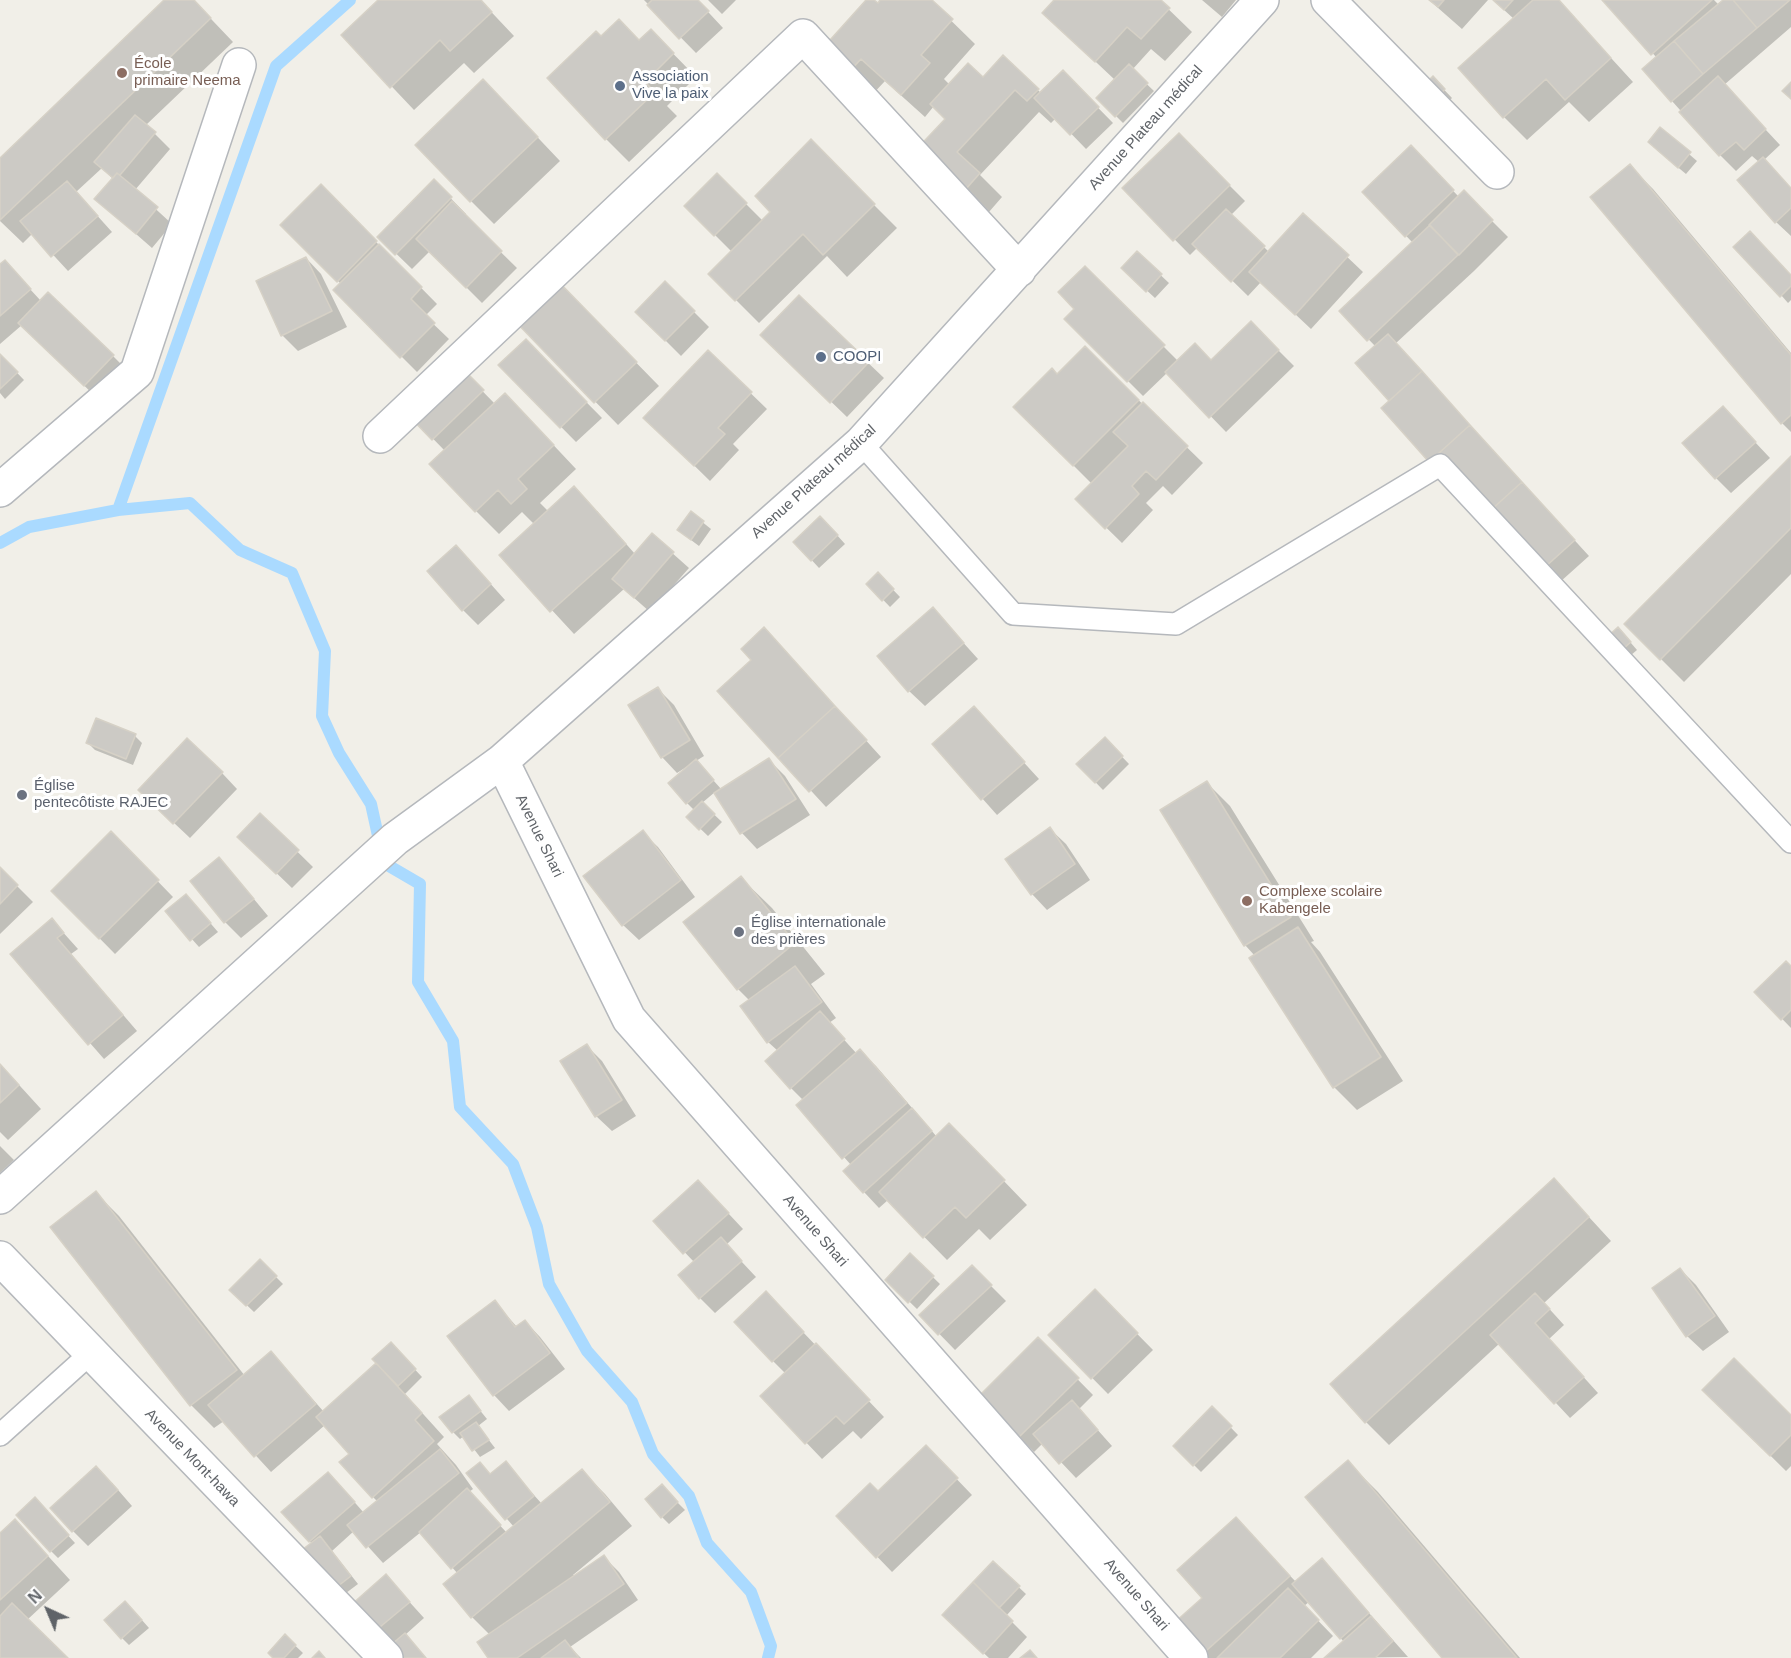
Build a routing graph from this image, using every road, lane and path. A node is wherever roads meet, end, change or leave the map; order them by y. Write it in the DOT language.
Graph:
graph roads {
  1 [pos="1262,0"];
  2 [pos="1328,0"];
  3 [pos="239,65"];
  4 [pos="1497,172"];
  5 [pos="1019,270"];
  6 [pos="380,436"];
  7 [pos="861,443"];
  8 [pos="0,490"];
  9 [pos="502,761"];
  10 [pos="1791,842"];
  11 [pos="0,1197"];
  12 [pos="0,1258"];
  13 [pos="91,1353"];
  14 [pos="0,1435"];
  15 [pos="386,1658"];
  16 [pos="1191,1658"];
  1 -- 5 [label="street, Avenue Plateau médical"];
  2 -- 4 [label="street"];
  3 -- 8 [label="street"];
  5 -- 6 [label="street"];
  5 -- 7 [label="street, Avenue Plateau médical"];
  7 -- 9 [label="street, Avenue Plateau médical"];
  7 -- 10 [label="lane"];
  9 -- 11 [label="street, Avenue Plateau médical"];
  9 -- 16 [label="street, Avenue Shari"];
  12 -- 13 [label="street, Avenue Mont-hawa"];
  13 -- 14 [label="lane"];
  13 -- 15 [label="street, Avenue Mont-hawa"];
}
